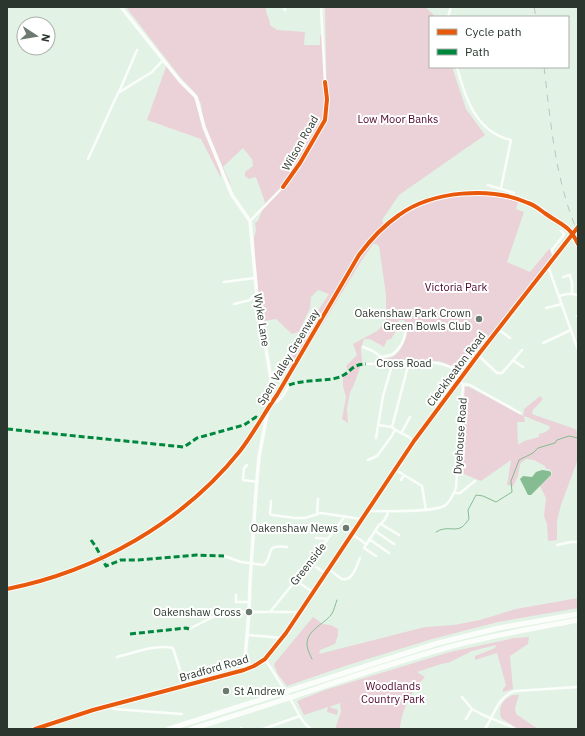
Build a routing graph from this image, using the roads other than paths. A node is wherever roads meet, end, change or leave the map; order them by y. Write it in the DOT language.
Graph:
graph roads {
  1 [pos="121,7"];
  2 [pos="321,7"];
  3 [pos="137,50"];
  4 [pos="163,59"];
  5 [pos="457,68"];
  6 [pos="325,82"];
  7 [pos="118,93"];
  8 [pos="88,160"];
  9 [pos="488,185"];
  10 [pos="283,187"];
  11 [pos="501,188"];
  12 [pos="514,193"];
  13 [pos="250,221"];
  14 [pos="578,227"];
  15 [pos="561,231"];
  16 [pos="555,255"];
  17 [pos="548,265"];
  18 [pos="562,276"];
  19 [pos="255,278"];
  20 [pos="224,282"];
  21 [pos="572,294"];
  22 [pos="578,295"];
  23 [pos="257,296"];
  24 [pos="559,296"];
  25 [pos="234,304"];
  26 [pos="562,304"];
  27 [pos="546,308"];
  28 [pos="405,325"];
  29 [pos="498,329"];
  30 [pos="571,330"];
  31 [pos="510,338"];
  32 [pos="543,343"];
  33 [pos="363,347"];
  34 [pos="522,350"];
  35 [pos="578,350"];
  36 [pos="478,355"];
  37 [pos="381,357"];
  38 [pos="514,361"];
  39 [pos="394,362"];
  40 [pos="409,362"];
  41 [pos="381,363"];
  42 [pos="366,364"];
  43 [pos="523,367"];
  44 [pos="464,373"];
  45 [pos="458,381"];
  46 [pos="463,384"];
  47 [pos="289,385"];
  48 [pos="269,405"];
  49 [pos="520,412"];
  50 [pos="410,417"];
  51 [pos="378,425"];
  52 [pos="394,429"];
  53 [pos="402,432"];
  54 [pos="376,438"];
  55 [pos="414,441"];
  56 [pos="368,460"];
  57 [pos="247,465"];
  58 [pos="399,472"];
  59 [pos="404,475"];
  60 [pos="401,480"];
  61 [pos="475,481"];
  62 [pos="256,482"];
  63 [pos="454,492"];
  64 [pos="318,499"];
  65 [pos="271,501"];
  66 [pos="426,510"];
  67 [pos="367,511"];
  68 [pos="388,511"];
  69 [pos="317,514"];
  70 [pos="345,516"];
  71 [pos="361,519"];
  72 [pos="381,524"];
  73 [pos="356,527"];
  74 [pos="374,531"];
  75 [pos="352,534"];
  76 [pos="399,535"];
  77 [pos="316,538"];
  78 [pos="328,539"];
  79 [pos="369,539"];
  80 [pos="578,542"];
  81 [pos="366,544"];
  82 [pos="394,544"];
  83 [pos="557,545"];
  84 [pos="287,547"];
  85 [pos="389,553"];
  86 [pos="224,556"];
  87 [pos="376,556"];
  88 [pos="360,558"];
  89 [pos="251,564"];
  90 [pos="316,567"];
  91 [pos="328,569"];
  92 [pos="325,573"];
  93 [pos="296,580"];
  94 [pos="313,592"];
  95 [pos="236,595"];
  96 [pos="250,602"];
  97 [pos="249,612"];
  98 [pos="270,612"];
  99 [pos="300,612"];
  100 [pos="578,614"];
  101 [pos="578,620"];
  102 [pos="189,629"];
  103 [pos="247,635"];
  104 [pos="282,638"];
  105 [pos="117,657"];
  106 [pos="265,659"];
  107 [pos="244,670"];
  108 [pos="185,686"];
  109 [pos="578,687"];
  110 [pos="462,696"];
  111 [pos="109,706"];
  112 [pos="472,709"];
  113 [pos="182,714"];
  114 [pos="300,716"];
  115 [pos="492,718"];
  116 [pos="466,719"];
  117 [pos="35,729"];
  118 [pos="169,729"];
  119 [pos="191,729"];
  120 [pos="263,729"];
  121 [pos="312,729"];
  122 [pos="485,729"];
  123 [pos="515,729"];
  1 -- 4 [label="street, Wyke Lane"];
  2 -- 6 [label="street"];
  3 -- 7 [label="street"];
  4 -- 7 [label="street"];
  4 -- 13 [label="street, Wyke Lane"];
  5 -- 11 [label="street"];
  7 -- 8 [label="street"];
  9 -- 11 [label="street"];
  10 -- 13 [label="street, Wilson Road"];
  11 -- 12 [label="street"];
  13 -- 19 [label="street, Wyke Lane"];
  14 -- 16 [label="street, Cleckheaton Road"];
  15 -- 16 [label="street"];
  16 -- 17 [label="street, Cleckheaton Road"];
  17 -- 24 [label="street"];
  17 -- 29 [label="street, Cleckheaton Road"];
  18 -- 21 [label="street"];
  19 -- 20 [label="street"];
  19 -- 23 [label="street, Wyke Lane"];
  21 -- 22 [label="street"];
  21 -- 24 [label="street"];
  23 -- 25 [label="street"];
  23 -- 48 [label="street, Wyke Lane"];
  24 -- 26 [label="street"];
  26 -- 27 [label="street"];
  26 -- 30 [label="street"];
  28 -- 37 [label="street"];
  29 -- 31 [label="street"];
  29 -- 36 [label="street, Cleckheaton Road"];
  30 -- 32 [label="street"];
  30 -- 35 [label="street"];
  33 -- 37 [label="street"];
  34 -- 38 [label="street"];
  36 -- 38 [label="street"];
  36 -- 44 [label="street, Cleckheaton Road"];
  37 -- 41 [label="street"];
  38 -- 43 [label="street"];
  39 -- 40 [label="street, Cross Road"];
  39 -- 41 [label="street, Cross Road"];
  39 -- 51 [label="street"];
  40 -- 44 [label="street, Cross Road"];
  40 -- 52 [label="street"];
  41 -- 42 [label="street, Cross Road"];
  44 -- 45 [label="street, Cleckheaton Road"];
  45 -- 46 [label="street, Dyehouse Road"];
  45 -- 55 [label="street, Cleckheaton Road"];
  46 -- 49 [label="street"];
  46 -- 63 [label="street, Dyehouse Road"];
  47 -- 48 [label="street"];
  48 -- 62 [label="street, Wyke Lane"];
  50 -- 53 [label="street"];
  51 -- 52 [label="street"];
  51 -- 54 [label="street"];
  52 -- 53 [label="street"];
  52 -- 56 [label="street"];
  53 -- 55 [label="street"];
  55 -- 67 [label="street, Cleckheaton Road"];
  57 -- 62 [label="street"];
  58 -- 59 [label="street"];
  59 -- 60 [label="street"];
  59 -- 66 [label="street"];
  61 -- 63 [label="street, Dyehouse Road"];
  62 -- 89 [label="street, Wyke Lane"];
  63 -- 66 [label="street, Dyehouse Road"];
  64 -- 69 [label="street"];
  65 -- 69 [label="street"];
  66 -- 68 [label="street, Dyehouse Road"];
  67 -- 68 [label="street, Dyehouse Road"];
  67 -- 71 [label="street, Cleckheaton Road"];
  68 -- 72 [label="street"];
  69 -- 70 [label="street"];
  70 -- 71 [label="street"];
  70 -- 78 [label="street, Greenside"];
  71 -- 73 [label="street, Cleckheaton Road"];
  72 -- 74 [label="street"];
  72 -- 76 [label="street"];
  73 -- 75 [label="street, Bradford Road"];
  74 -- 79 [label="street"];
  74 -- 82 [label="street"];
  75 -- 81 [label="street"];
  75 -- 91 [label="street, Bradford Road"];
  77 -- 78 [label="street"];
  78 -- 93 [label="street, Greenside"];
  79 -- 81 [label="street"];
  79 -- 85 [label="street"];
  80 -- 83 [label="street"];
  81 -- 87 [label="street"];
  84 -- 89 [label="street"];
  86 -- 89 [label="street"];
  88 -- 91 [label="street"];
  89 -- 96 [label="street, Wyke Lane"];
  90 -- 92 [label="street"];
  91 -- 92 [label="street, Bradford Road"];
  92 -- 94 [label="street, Bradford Road"];
  93 -- 94 [label="street"];
  93 -- 98 [label="street, Greenside"];
  94 -- 99 [label="street, Bradford Road"];
  95 -- 96 [label="street"];
  96 -- 97 [label="street, Wyke Lane"];
  97 -- 98 [label="street"];
  97 -- 102 [label="street"];
  97 -- 103 [label="street, Wyke Lane"];
  98 -- 99 [label="street"];
  99 -- 104 [label="street, Bradford Road"];
  100 -- 118 [label="highway"];
  101 -- 119 [label="highway"];
  103 -- 104 [label="street"];
  103 -- 107 [label="street, Wyke Lane"];
  104 -- 106 [label="street, Bradford Road"];
  105 -- 108 [label="street"];
  106 -- 107 [label="street, Bradford Road"];
  106 -- 114 [label="street"];
  107 -- 108 [label="street, Bradford Road"];
  108 -- 111 [label="street, Bradford Road"];
  109 -- 115 [label="street"];
  110 -- 112 [label="street"];
  111 -- 113 [label="street"];
  111 -- 117 [label="street, Bradford Road"];
  112 -- 115 [label="street"];
  112 -- 116 [label="street"];
  114 -- 120 [label="street"];
  114 -- 121 [label="street"];
  115 -- 122 [label="street"];
  115 -- 123 [label="street"];
}
